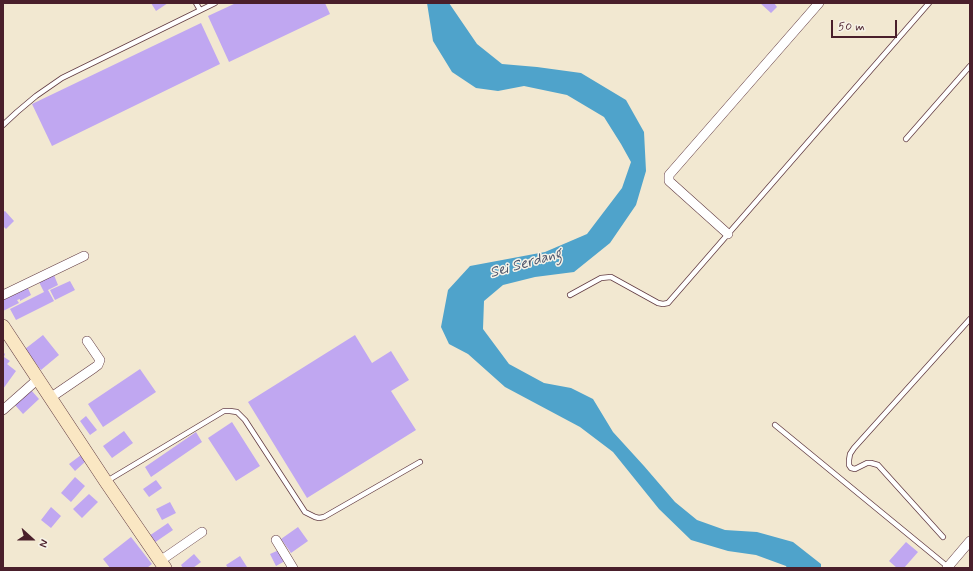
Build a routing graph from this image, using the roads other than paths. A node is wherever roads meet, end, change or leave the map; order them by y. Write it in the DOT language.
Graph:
graph roads {
  1 [pos="196,3"];
  2 [pos="215,3"];
  3 [pos="819,3"];
  4 [pos="929,3"];
  5 [pos="200,10"];
  6 [pos="970,66"];
  7 [pos="3,125"];
  8 [pos="906,139"];
  9 [pos="728,234"];
  10 [pos="84,256"];
  11 [pos="3,295"];
  12 [pos="570,295"];
  13 [pos="970,319"];
  14 [pos="3,326"];
  15 [pos="87,341"];
  16 [pos="38,380"];
  17 [pos="50,398"];
  18 [pos="3,410"];
  19 [pos="774,425"];
  20 [pos="420,462"];
  21 [pos="106,482"];
  22 [pos="202,532"];
  23 [pos="943,537"];
  24 [pos="276,540"];
  25 [pos="970,541"];
  26 [pos="163,566"];
  27 [pos="947,567"];
  28 [pos="293,568"];
  1 -- 5 [label="lane"];
  2 -- 5 [label="lane"];
  3 -- 9 [label="street"];
  4 -- 9 [label="lane"];
  5 -- 7 [label="lane"];
  6 -- 8 [label="lane"];
  9 -- 12 [label="lane"];
  10 -- 11 [label="street"];
  13 -- 23 [label="lane"];
  14 -- 16 [label="street"];
  15 -- 17 [label="street"];
  16 -- 17 [label="street"];
  16 -- 18 [label="street"];
  17 -- 21 [label="street"];
  19 -- 27 [label="lane"];
  20 -- 21 [label="lane"];
  21 -- 26 [label="street"];
  22 -- 26 [label="street"];
  24 -- 28 [label="street"];
  25 -- 27 [label="street"];
}
